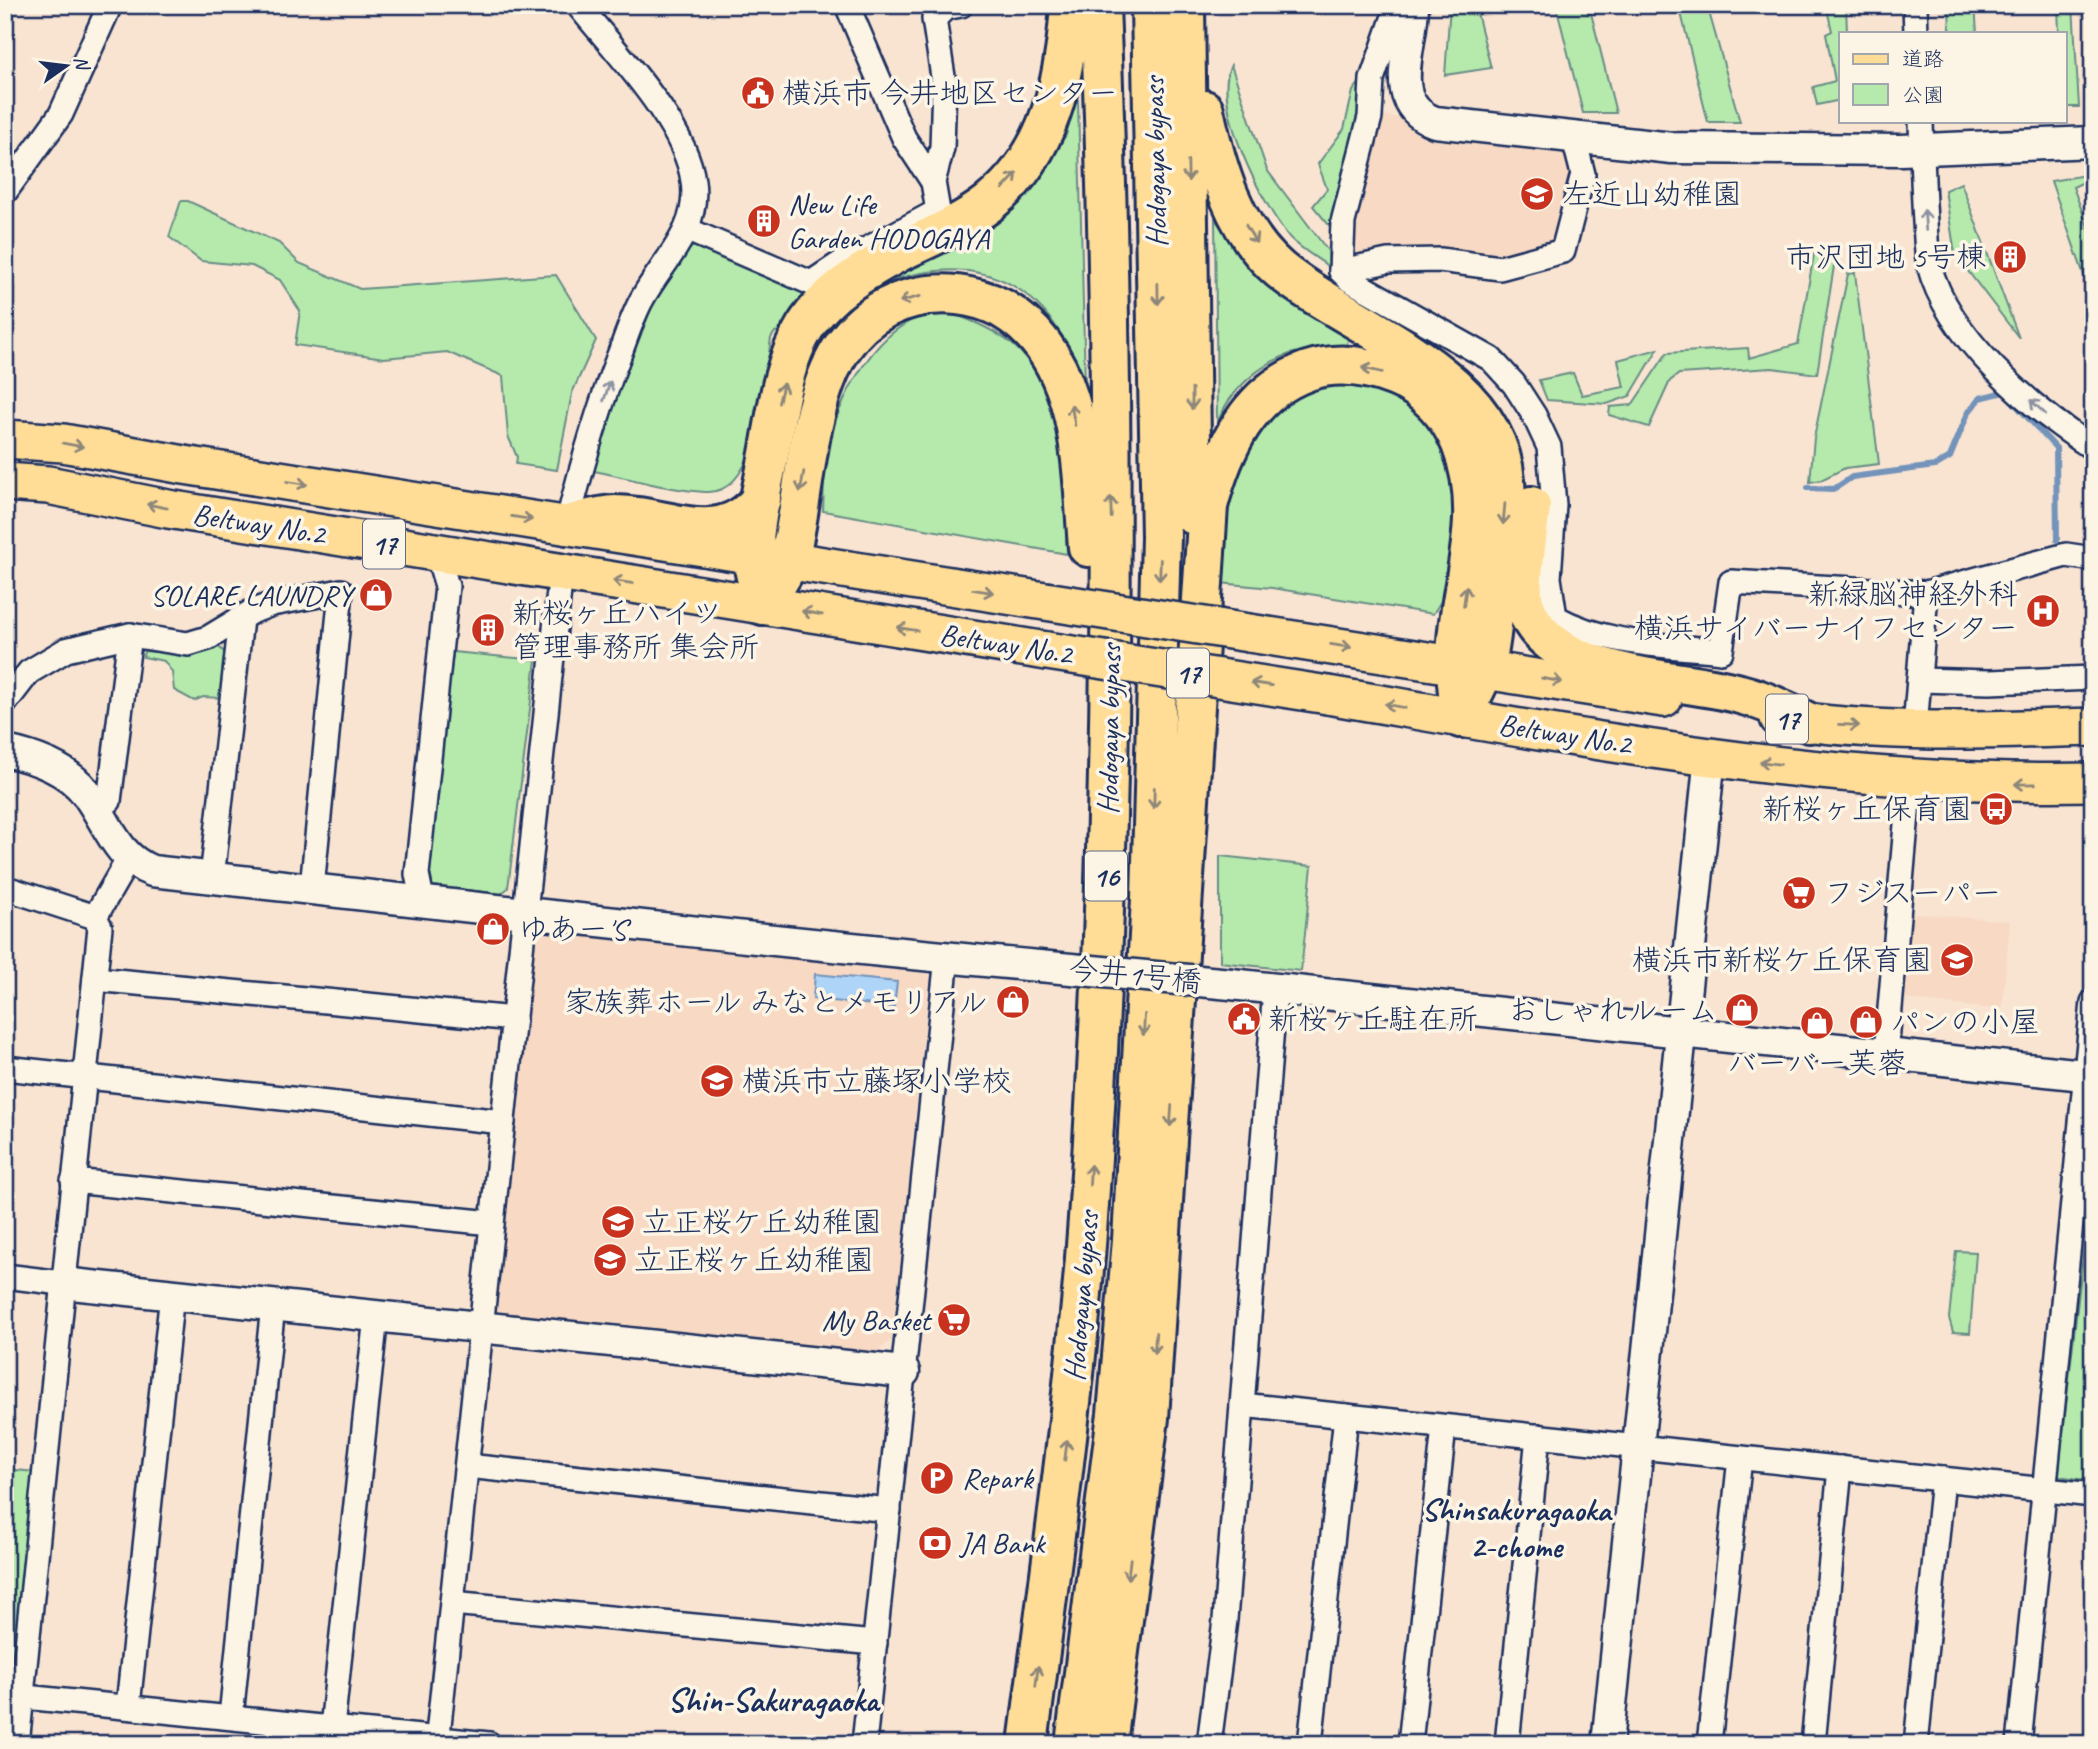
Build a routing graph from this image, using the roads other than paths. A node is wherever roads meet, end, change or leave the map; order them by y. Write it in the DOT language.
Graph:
graph roads {
  1 [pos="110,5"];
  2 [pos="578,5"];
  3 [pos="848,5"];
  4 [pos="961,5"];
  5 [pos="1070,5"];
  6 [pos="1100,5"];
  7 [pos="1151,5"];
  8 [pos="1187,5"];
  9 [pos="1398,5"];
  10 [pos="1413,5"];
  11 [pos="1914,5"];
  12 [pos="1916,32"];
  13 [pos="1921,135"];
  14 [pos="1574,139"];
  15 [pos="2093,142"];
  16 [pos="933,182"];
  17 [pos="5,192"];
  18 [pos="688,230"];
  19 [pos="1341,271"];
  20 [pos="1397,342"];
  21 [pos="5,439"];
  22 [pos="2093,448"];
  23 [pos="5,482"];
  24 [pos="761,499"];
  25 [pos="567,525"];
  26 [pos="438,553"];
  27 [pos="770,558"];
  28 [pos="2093,559"];
  29 [pos="561,572"];
  30 [pos="1926,593"];
  31 [pos="763,605"];
  32 [pos="241,619"];
  33 [pos="130,635"];
  34 [pos="1470,666"];
  35 [pos="2093,678"];
  36 [pos="1919,680"];
  37 [pos="5,703"];
  38 [pos="1461,718"];
  39 [pos="1809,723"];
  40 [pos="2093,727"];
  41 [pos="1915,728"];
  42 [pos="5,751"];
  43 [pos="1710,756"];
  44 [pos="1910,779"];
  45 [pos="2093,782"];
  46 [pos="96,811"];
  47 [pos="129,859"];
  48 [pos="212,877"];
  49 [pos="312,888"];
  50 [pos="5,894"];
  51 [pos="1105,898"];
  52 [pos="422,899"];
  53 [pos="1183,901"];
  54 [pos="526,914"];
  55 [pos="95,917"];
  56 [pos="947,957"];
  57 [pos="94,979"];
  58 [pos="1275,989"];
  59 [pos="2093,1002"];
  60 [pos="514,1019"];
  61 [pos="1681,1033"];
  62 [pos="1886,1054"];
  63 [pos="5,1068"];
  64 [pos="2089,1075"];
  65 [pos="84,1076"];
  66 [pos="503,1122"];
  67 [pos="73,1181"];
  68 [pos="492,1223"];
  69 [pos="5,1276"];
  70 [pos="62,1283"];
  71 [pos="172,1294"];
  72 [pos="273,1305"];
  73 [pos="376,1316"];
  74 [pos="482,1327"];
  75 [pos="904,1372"];
  76 [pos="1242,1405"];
  77 [pos="1346,1416"];
  78 [pos="1444,1427"];
  79 [pos="1538,1436"];
  80 [pos="1638,1447"];
  81 [pos="1740,1458"];
  82 [pos="467,1466"];
  83 [pos="1840,1468"];
  84 [pos="1943,1479"];
  85 [pos="2044,1490"];
  86 [pos="2093,1495"];
  87 [pos="889,1510"];
  88 [pos="452,1603"];
  89 [pos="875,1643"];
  90 [pos="14,1695"];
  91 [pos="128,1706"];
  92 [pos="231,1717"];
  93 [pos="332,1728"];
  94 [pos="437,1741"];
  95 [pos="17,1744"];
  96 [pos="489,1744"];
  97 [pos="864,1744"];
  98 [pos="1028,1744"];
  99 [pos="1076,1744"];
  100 [pos="1107,1744"];
  101 [pos="1209,1744"];
  102 [pos="1310,1744"];
  103 [pos="1410,1744"];
  104 [pos="1507,1744"];
  105 [pos="1607,1744"];
  106 [pos="1709,1744"];
  107 [pos="1812,1744"];
  108 [pos="1916,1744"];
  109 [pos="2019,1744"];
  1 -- 17 [label="street"];
  2 -- 18 [label="street"];
  3 -- 16 [label="street"];
  4 -- 16 [label="street"];
  24 -- 5 [label="highway, one-way"];
  51 -- 6 [label="highway, Hodogaya bypass / 16, one-way"];
  7 -- 99 [label="highway, Hodogaya bypass / 16, one-way"];
  8 -- 20 [label="highway, one-way"];
  8 -- 53 [label="highway, one-way"];
  9 -- 19 [label="street"];
  10 -- 14 [label="street"];
  11 -- 12 [label="street"];
  13 -- 14 [label="street"];
  13 -- 15 [label="street"];
  22 -- 13 [label="street, one-way"];
  14 -- 19 [label="street"];
  16 -- 18 [label="street"];
  25 -- 18 [label="street, one-way"];
  19 -- 30 [label="street"];
  20 -- 34 [label="highway, one-way"];
  20 -- 39 [label="highway"];
  21 -- 25 [label="main road, Beltway No.2 / 17, one-way"];
  26 -- 23 [label="main road, Beltway No.2 / 17, one-way"];
  24 -- 25 [label="highway"];
  24 -- 27 [label="highway"];
  25 -- 27 [label="main road, Beltway No.2 / 17"];
  26 -- 29 [label="main road, Beltway No.2 / 17"];
  26 -- 52 [label="street"];
  27 -- 31 [label="highway"];
  27 -- 34 [label="main road, Beltway No.2 / 17, one-way, bridge"];
  51 -- 27 [label="highway, one-way"];
  28 -- 30 [label="street"];
  31 -- 29 [label="main road, Beltway No.2 / 17, one-way"];
  29 -- 54 [label="street"];
  30 -- 36 [label="street"];
  38 -- 31 [label="main road, Beltway No.2 / 17, one-way, bridge"];
  32 -- 33 [label="street"];
  32 -- 48 [label="street"];
  32 -- 49 [label="street"];
  33 -- 37 [label="street"];
  33 -- 46 [label="street"];
  34 -- 38 [label="highway"];
  34 -- 39 [label="main road, Beltway No.2 / 17, one-way"];
  34 -- 53 [label="highway, one-way"];
  35 -- 36 [label="street"];
  36 -- 41 [label="street"];
  38 -- 43 [label="main road, Beltway No.2 / 17"];
  39 -- 41 [label="main road, Beltway No.2 / 17, one-way"];
  40 -- 41 [label="main road, Beltway No.2 / 17"];
  42 -- 46 [label="street"];
  44 -- 43 [label="main road, Beltway No.2 / 17, one-way"];
  43 -- 61 [label="street"];
  45 -- 44 [label="main road, Beltway No.2 / 17, one-way"];
  44 -- 62 [label="street"];
  46 -- 47 [label="street"];
  47 -- 48 [label="street, 今井1号橋"];
  47 -- 55 [label="street"];
  48 -- 49 [label="street, 今井1号橋"];
  49 -- 52 [label="street, 今井1号橋"];
  50 -- 55 [label="street"];
  98 -- 51 [label="highway, Hodogaya bypass / 16, one-way"];
  52 -- 54 [label="street, 今井1号橋"];
  53 -- 100 [label="highway, one-way"];
  54 -- 56 [label="street, 今井1号橋"];
  54 -- 60 [label="street"];
  55 -- 57 [label="street"];
  56 -- 58 [label="street, 今井1号橋, bridge"];
  56 -- 75 [label="street"];
  57 -- 60 [label="street"];
  57 -- 65 [label="street"];
  58 -- 61 [label="street, 今井1号橋"];
  58 -- 76 [label="street"];
  59 -- 64 [label="street"];
  60 -- 66 [label="street"];
  61 -- 62 [label="street, 今井1号橋"];
  61 -- 80 [label="street"];
  62 -- 64 [label="street, 今井1号橋"];
  63 -- 65 [label="street"];
  64 -- 85 [label="street"];
  65 -- 66 [label="street"];
  65 -- 67 [label="street"];
  66 -- 68 [label="street"];
  67 -- 68 [label="street"];
  67 -- 70 [label="street"];
  68 -- 74 [label="street"];
  69 -- 70 [label="street"];
  70 -- 71 [label="street"];
  70 -- 90 [label="street"];
  71 -- 72 [label="street"];
  71 -- 91 [label="street"];
  72 -- 73 [label="street"];
  72 -- 92 [label="street"];
  73 -- 74 [label="street"];
  73 -- 93 [label="street"];
  74 -- 75 [label="street"];
  74 -- 82 [label="street"];
  75 -- 87 [label="street"];
  76 -- 77 [label="street"];
  76 -- 101 [label="street"];
  77 -- 78 [label="street"];
  77 -- 102 [label="street"];
  78 -- 79 [label="street"];
  78 -- 103 [label="street"];
  79 -- 80 [label="street"];
  79 -- 104 [label="street"];
  80 -- 81 [label="street"];
  80 -- 105 [label="street"];
  81 -- 83 [label="street"];
  81 -- 106 [label="street"];
  82 -- 87 [label="street"];
  82 -- 88 [label="street"];
  83 -- 84 [label="street"];
  83 -- 107 [label="street"];
  84 -- 85 [label="street"];
  84 -- 108 [label="street"];
  85 -- 86 [label="street"];
  85 -- 109 [label="street"];
  87 -- 89 [label="street"];
  88 -- 89 [label="street"];
  88 -- 94 [label="street"];
  89 -- 97 [label="street"];
  90 -- 91 [label="street"];
  90 -- 95 [label="street"];
  91 -- 92 [label="street"];
  92 -- 93 [label="street"];
  93 -- 94 [label="street"];
  94 -- 96 [label="street"];
}
